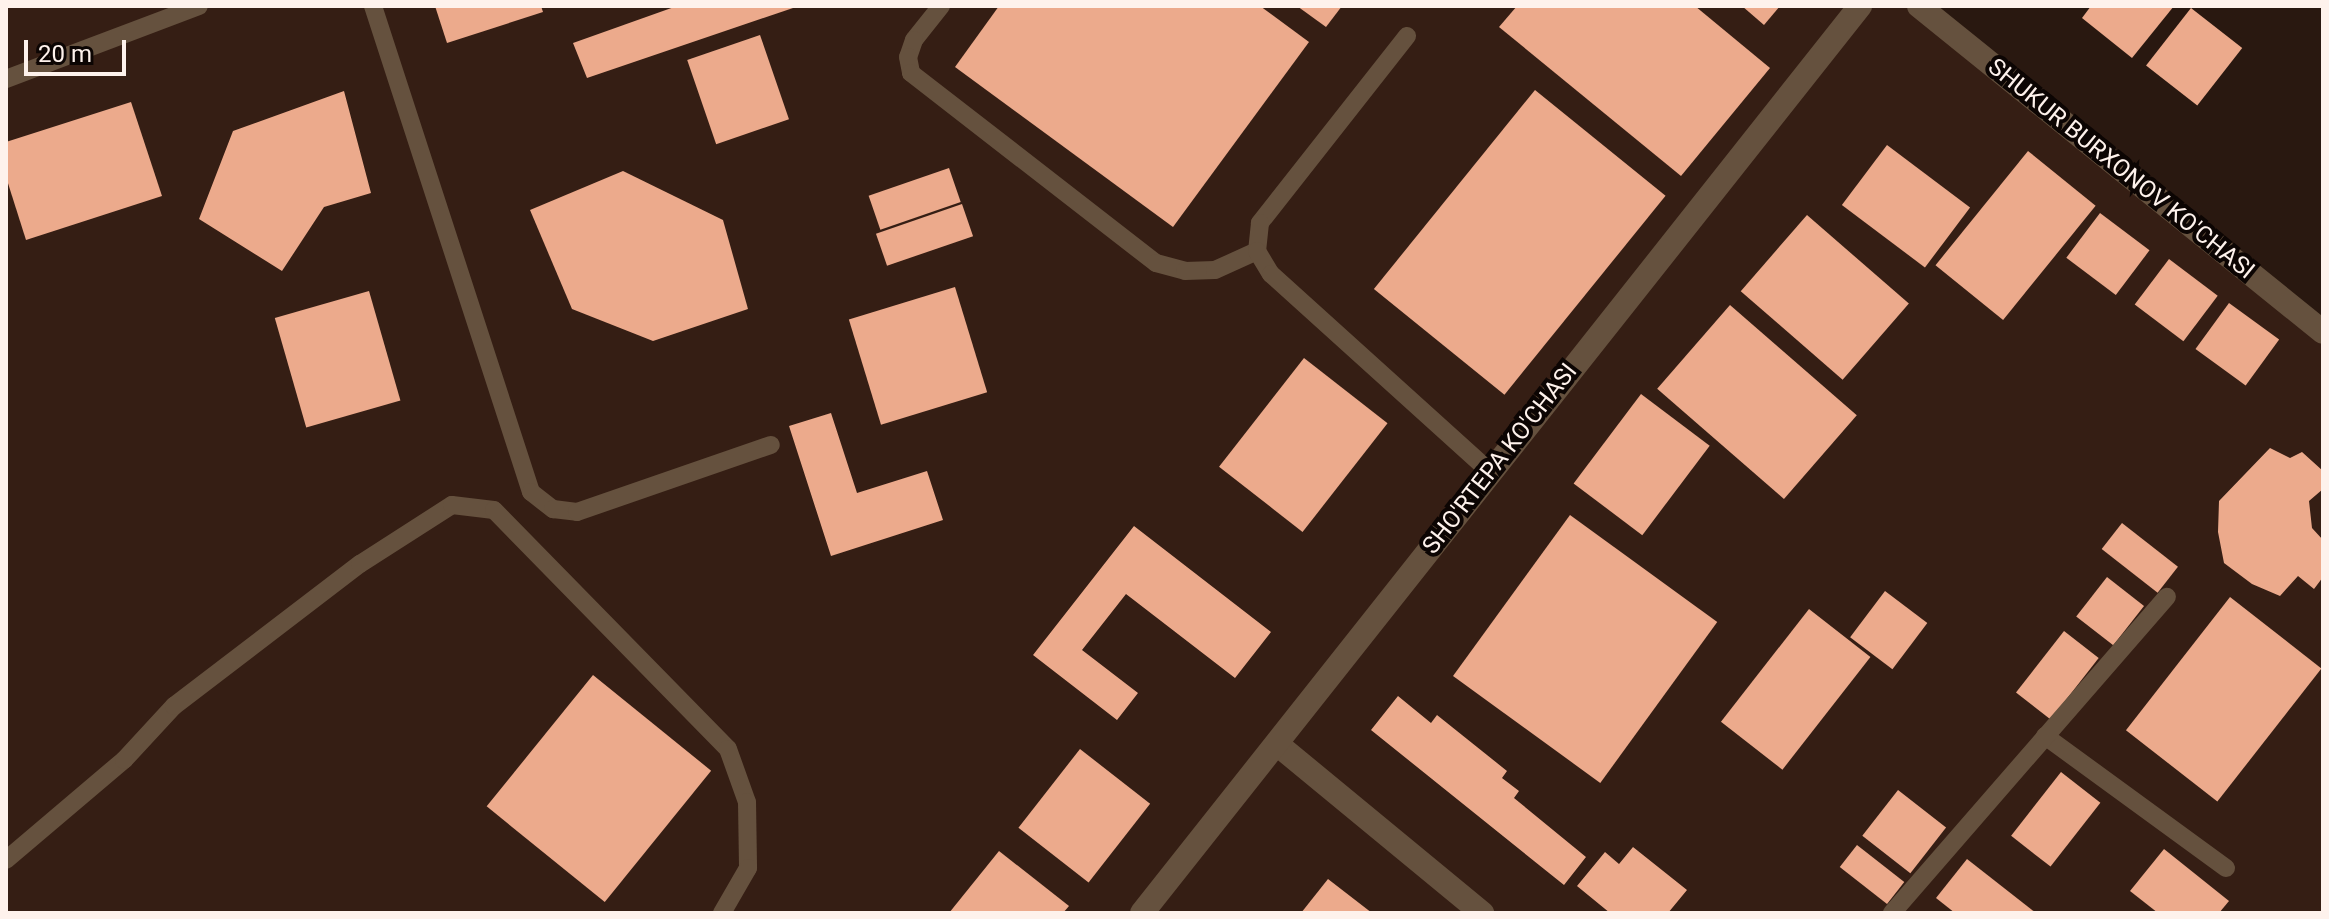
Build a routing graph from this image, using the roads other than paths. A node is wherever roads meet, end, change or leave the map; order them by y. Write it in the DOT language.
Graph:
graph roads {
  1 [pos="199,6"];
  2 [pos="373,6"];
  3 [pos="941,6"];
  4 [pos="1860,6"];
  5 [pos="1919,6"];
  6 [pos="1407,36"];
  7 [pos="6,79"];
  8 [pos="1257,251"];
  9 [pos="2323,332"];
  10 [pos="771,445"];
  11 [pos="1490,472"];
  12 [pos="2167,597"];
  13 [pos="2045,736"];
  14 [pos="1277,744"];
  15 [pos="6,860"];
  16 [pos="2226,868"];
  17 [pos="722,913"];
  18 [pos="1142,913"];
  19 [pos="1482,913"];
  20 [pos="1892,913"];
  1 -- 7 [label="lane"];
  2 -- 10 [label="lane"];
  3 -- 8 [label="lane"];
  4 -- 11 [label="street, SHO'RTEPA KO'CHASI"];
  5 -- 9 [label="street, SHUKUR BURXONOV KO'CHASI"];
  6 -- 8 [label="lane"];
  8 -- 11 [label="lane"];
  11 -- 14 [label="street, SHO'RTEPA KO'CHASI"];
  12 -- 13 [label="lane"];
  13 -- 16 [label="lane"];
  13 -- 20 [label="lane"];
  14 -- 18 [label="street, SHO'RTEPA KO'CHASI"];
  14 -- 19 [label="street"];
  15 -- 17 [label="lane"];
}
